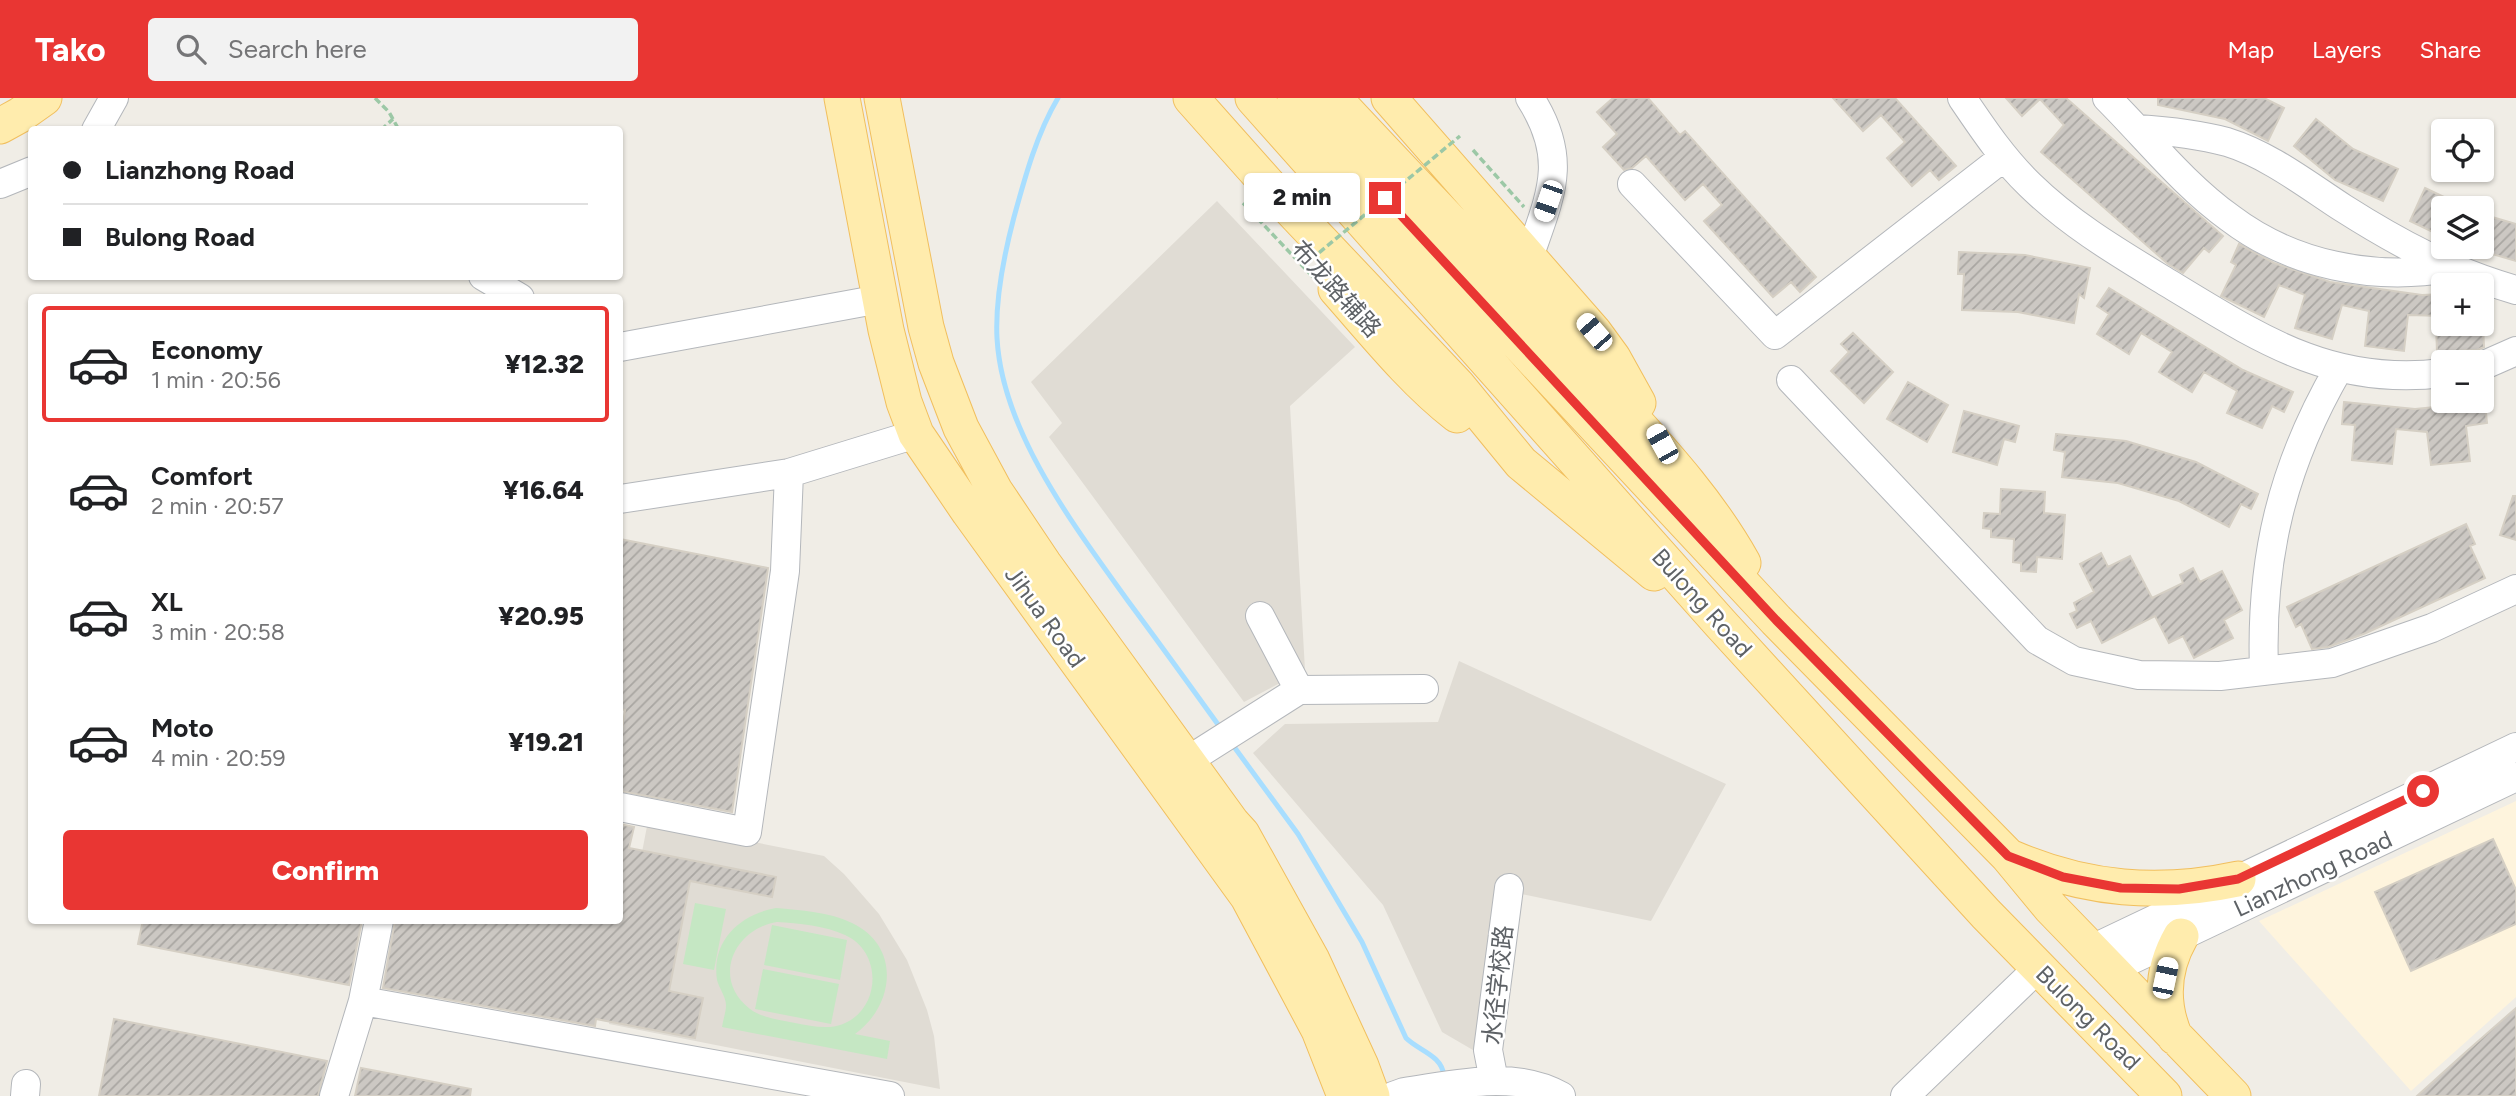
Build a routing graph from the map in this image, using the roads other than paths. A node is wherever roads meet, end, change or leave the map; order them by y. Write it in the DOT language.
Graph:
graph roads {
  1 [pos="114,98"];
  2 [pos="842,98"];
  3 [pos="881,98"];
  4 [pos="1167,98"];
  5 [pos="1191,98"];
  6 [pos="1253,98"];
  7 [pos="1295,98"];
  8 [pos="1334,98"];
  9 [pos="1390,98"];
  10 [pos="1962,98"];
  11 [pos="2107,98"];
  12 [pos="1539,101"];
  13 [pos="98,126"];
  14 [pos="2137,129"];
  15 [pos="2004,157"];
  16 [pos="28,173"];
  17 [pos="0,184"];
  18 [pos="1632,184"];
  19 [pos="1529,257"];
  20 [pos="2450,268"];
  21 [pos="490,280"];
  22 [pos="2516,290"];
  23 [pos="513,294"];
  24 [pos="880,299"];
  25 [pos="623,346"];
  26 [pos="2516,351"];
  27 [pos="2494,361"];
  28 [pos="2339,368"];
  29 [pos="2431,374"];
  30 [pos="1791,380"];
  31 [pos="916,434"];
  32 [pos="1671,461"];
  33 [pos="1521,463"];
  34 [pos="789,474"];
  35 [pos="623,499"];
  36 [pos="2516,589"];
  37 [pos="1260,616"];
  38 [pos="1776,620"];
  39 [pos="1720,623"];
  40 [pos="2264,671"];
  41 [pos="1424,689"];
  42 [pos="1299,690"];
  43 [pos="2516,747"];
  44 [pos="1187,761"];
  45 [pos="2516,777"];
  46 [pos="623,808"];
  47 [pos="2008,856"];
  48 [pos="2238,879"];
  49 [pos="1509,888"];
  50 [pos="378,924"];
  51 [pos="2182,936"];
  52 [pos="2100,960"];
  53 [pos="2038,968"];
  54 [pos="363,1001"];
  55 [pos="2175,1037"];
  56 [pos="1488,1081"];
  57 [pos="1390,1095"];
  58 [pos="334,1096"];
  59 [pos="890,1096"];
  60 [pos="1345,1096"];
  61 [pos="1561,1096"];
  62 [pos="1905,1096"];
  63 [pos="2164,1096"];
  64 [pos="2234,1096"];
  1 -- 13 [label="street"];
  2 -- 24 [label="main road, Jihua Road"];
  3 -- 44 [label="main road, Jihua Road"];
  4 -- 33 [label="main road, 布龙路辅路"];
  5 -- 33 [label="main road"];
  6 -- 39 [label="main road, Bulong Road"];
  7 -- 38 [label="main road, Bulong Road"];
  8 -- 32 [label="main road"];
  9 -- 19 [label="main road"];
  10 -- 15 [label="street"];
  11 -- 14 [label="street"];
  12 -- 19 [label="street"];
  14 -- 20 [label="street"];
  14 -- 20 [label="street"];
  15 -- 18 [label="street"];
  15 -- 28 [label="street"];
  16 -- 17 [label="street"];
  19 -- 32 [label="main road"];
  20 -- 22 [label="street"];
  21 -- 23 [label="street"];
  24 -- 25 [label="street"];
  24 -- 31 [label="main road, Jihua Road"];
  26 -- 27 [label="street"];
  28 -- 29 [label="street"];
  28 -- 40 [label="street"];
  30 -- 40 [label="street"];
  31 -- 34 [label="street"];
  31 -- 60 [label="main road, Jihua Road"];
  32 -- 38 [label="main road"];
  33 -- 39 [label="main road"];
  34 -- 35 [label="street"];
  34 -- 46 [label="street"];
  36 -- 40 [label="street"];
  37 -- 42 [label="street"];
  38 -- 47 [label="main road, Bulong Road"];
  39 -- 53 [label="main road, Bulong Road"];
  41 -- 42 [label="street"];
  42 -- 44 [label="street"];
  43 -- 48 [label="street, Lianzhong Road"];
  44 -- 57 [label="main road, Jihua Road"];
  45 -- 51 [label="street, Lianzhong Road"];
  47 -- 48 [label="main road"];
  47 -- 52 [label="main road, Bulong Road"];
  48 -- 52 [label="street, Lianzhong Road"];
  49 -- 56 [label="street, 水径学校路"];
  50 -- 54 [label="street"];
  51 -- 52 [label="street, Lianzhong Road"];
  51 -- 55 [label="main road"];
  52 -- 55 [label="main road, Bulong Road"];
  53 -- 62 [label="street"];
  53 -- 63 [label="main road, Bulong Road"];
  54 -- 58 [label="street"];
  54 -- 59 [label="street"];
  55 -- 64 [label="main road, Bulong Road"];
  56 -- 57 [label="street"];
  56 -- 61 [label="street"];
}
